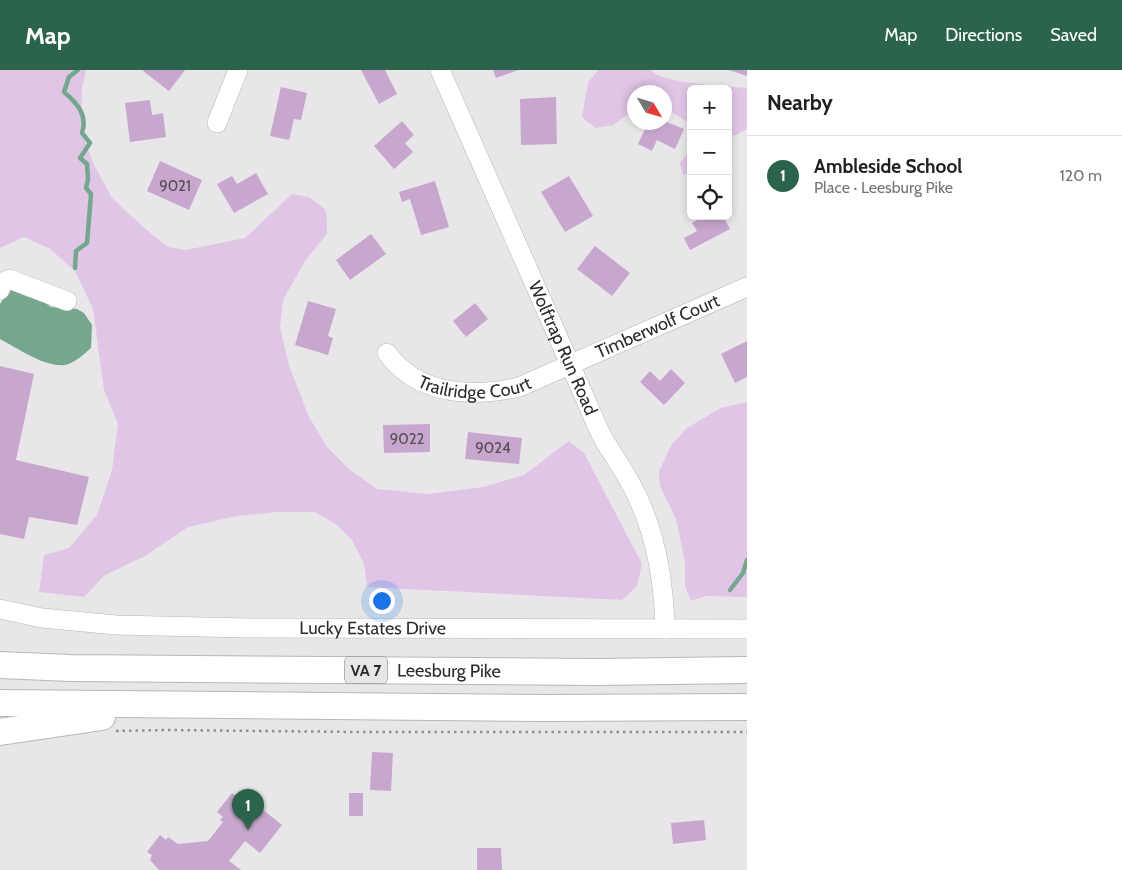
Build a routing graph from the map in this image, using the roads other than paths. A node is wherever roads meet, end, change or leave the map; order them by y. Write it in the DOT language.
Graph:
graph roads {
  1 [pos="238,70"];
  2 [pos="440,70"];
  3 [pos="217,123"];
  4 [pos="747,288"];
  5 [pos="0,290"];
  6 [pos="67,301"];
  7 [pos="387,353"];
  8 [pos="570,365"];
  9 [pos="0,609"];
  10 [pos="665,629"];
  11 [pos="747,629"];
  12 [pos="0,664"];
  13 [pos="747,670"];
  14 [pos="0,703"];
  15 [pos="200,706"];
  16 [pos="747,707"];
  17 [pos="0,732"];
  1 -- 3 [label="street"];
  2 -- 8 [label="street, Wolftrap Run Road"];
  4 -- 8 [label="street, Timberwolf Court"];
  5 -- 6 [label="street"];
  7 -- 8 [label="street, Trailridge Court"];
  8 -- 10 [label="street, Wolftrap Run Road"];
  9 -- 10 [label="street, Lucky Estates Drive"];
  10 -- 11 [label="street, Lucky Estates Drive"];
  12 -- 13 [label="highway, Leesburg Pike / VA 7"];
  14 -- 15 [label="highway, Leesburg Pike / VA 7"];
  15 -- 16 [label="highway, Leesburg Pike / VA 7"];
  15 -- 17 [label="highway"];
}
